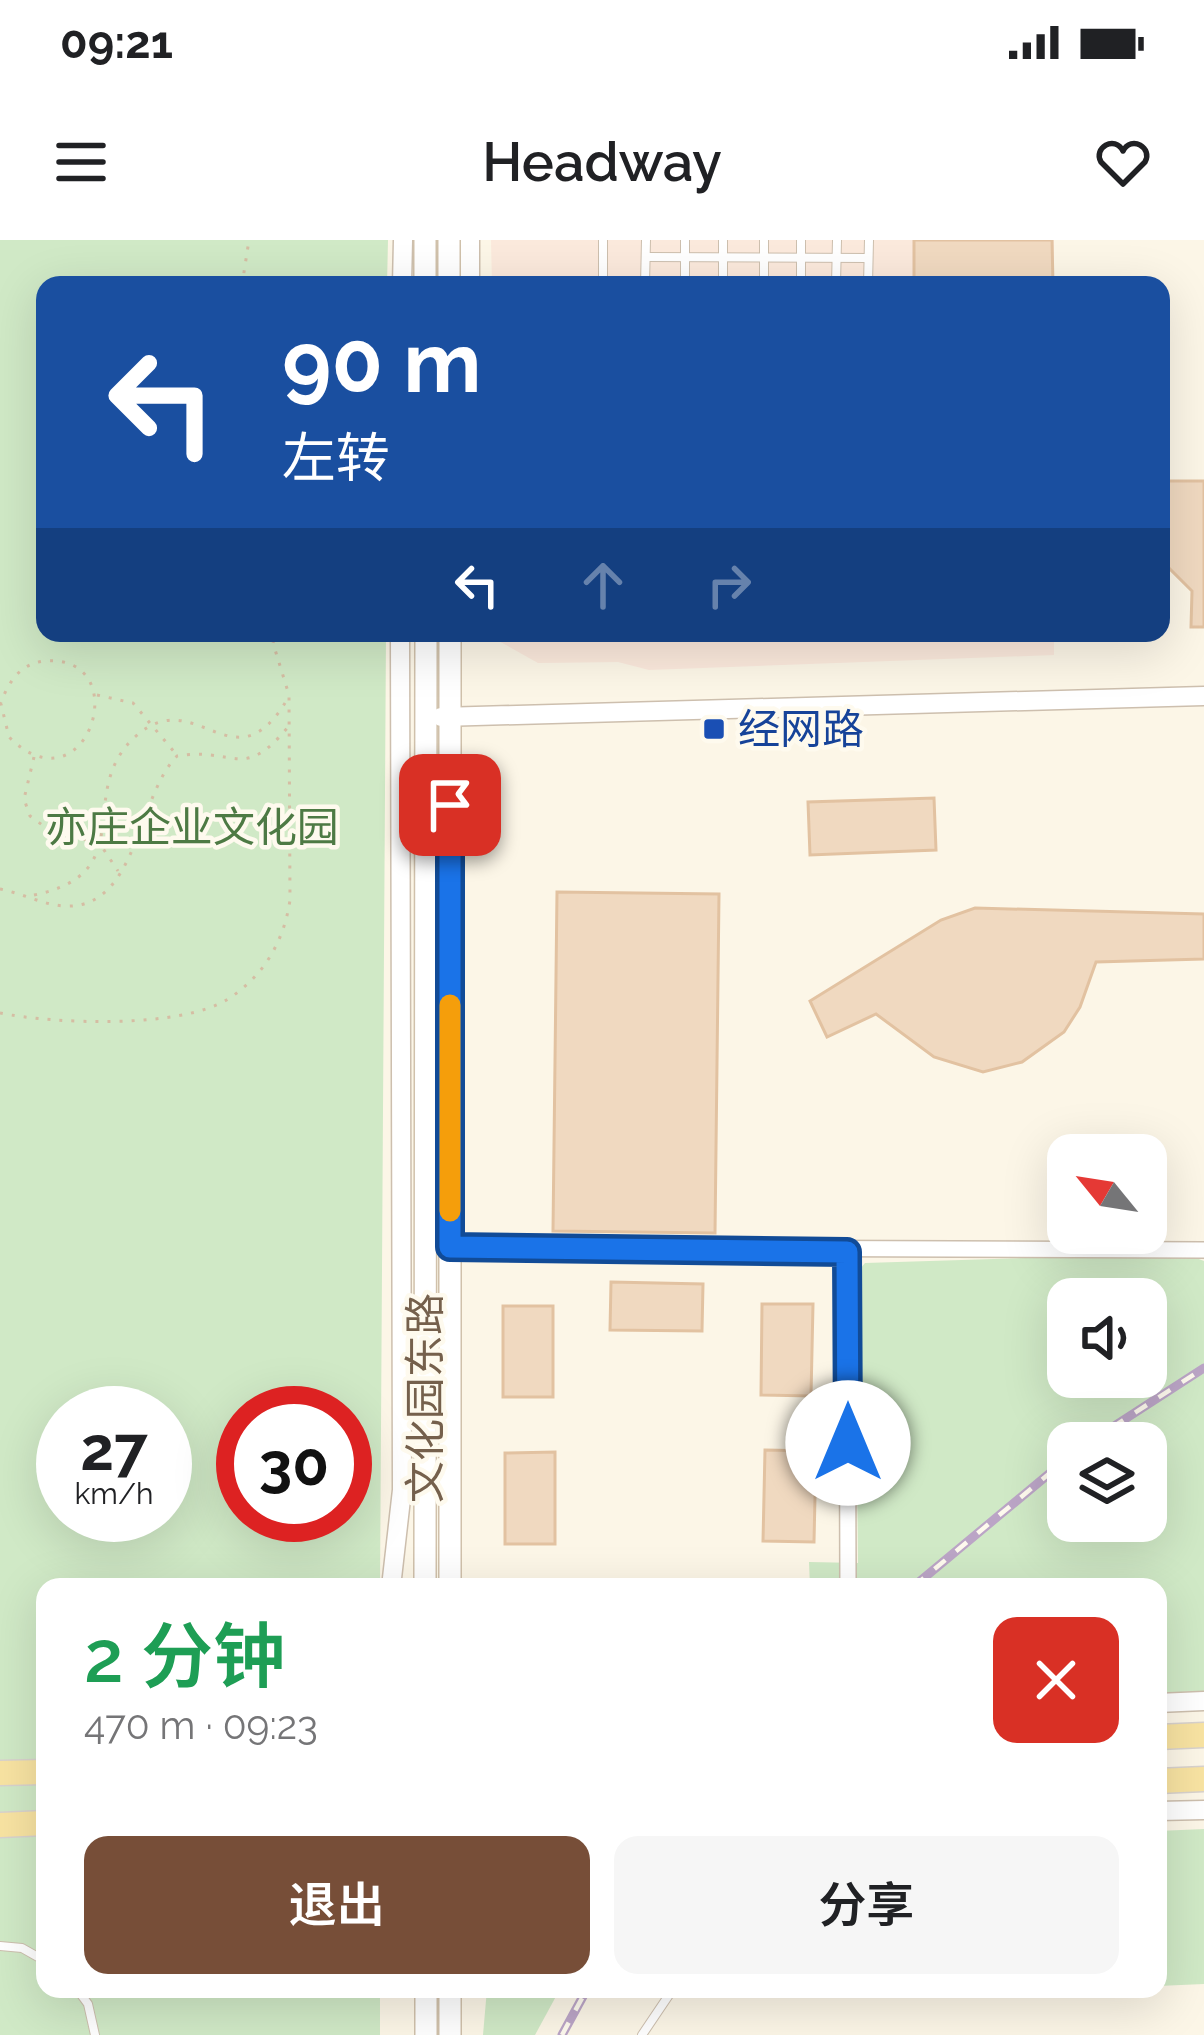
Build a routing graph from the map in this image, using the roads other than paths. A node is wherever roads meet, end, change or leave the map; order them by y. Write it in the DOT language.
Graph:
graph roads {
  1 [pos="403,240"];
  2 [pos="424,240"];
  3 [pos="449,240"];
  4 [pos="470,240"];
  5 [pos="603,240"];
  6 [pos="646,240"];
  7 [pos="685,240"];
  8 [pos="723,240"];
  9 [pos="764,240"];
  10 [pos="802,240"];
  11 [pos="837,240"];
  12 [pos="868,240"];
  13 [pos="646,257"];
  14 [pos="868,258"];
  15 [pos="403,276"];
  16 [pos="425,276"];
  17 [pos="449,276"];
  18 [pos="470,276"];
  19 [pos="603,276"];
  20 [pos="645,276"];
  21 [pos="685,276"];
  22 [pos="723,276"];
  23 [pos="764,276"];
  24 [pos="802,276"];
  25 [pos="836,276"];
  26 [pos="868,276"];
  27 [pos="400,642"];
  28 [pos="427,642"];
  29 [pos="449,642"];
  30 [pos="1204,696"];
  31 [pos="438,717"];
  32 [pos="450,1247"];
  33 [pos="1204,1250"];
  34 [pos="847,1252"];
  35 [pos="425,1404"];
  36 [pos="402,1490"];
  37 [pos="392,1578"];
  38 [pos="425,1578"];
  39 [pos="450,1578"];
  40 [pos="848,1578"];
  41 [pos="1204,1701"];
  42 [pos="1167,1703"];
  43 [pos="1204,1735"];
  44 [pos="1167,1737"];
  45 [pos="36,1772"];
  46 [pos="0,1773"];
  47 [pos="1204,1779"];
  48 [pos="1167,1781"];
  49 [pos="1204,1810"];
  50 [pos="1167,1811"];
  51 [pos="36,1823"];
  52 [pos="0,1825"];
  53 [pos="0,1946"];
  54 [pos="36,1955"];
  55 [pos="84,1998"];
  56 [pos="426,1998"];
  57 [pos="450,1998"];
  58 [pos="667,1998"];
  59 [pos="95,2035"];
  60 [pos="426,2035"];
  61 [pos="450,2035"];
  62 [pos="642,2035"];
  1 -- 15 [label="street"];
  2 -- 16 [label="main road"];
  3 -- 17 [label="main road"];
  4 -- 18 [label="street"];
  5 -- 19 [label="lane"];
  6 -- 13 [label="lane"];
  7 -- 21 [label="lane"];
  8 -- 22 [label="lane"];
  9 -- 23 [label="lane"];
  10 -- 24 [label="lane"];
  11 -- 25 [label="lane"];
  12 -- 14 [label="lane"];
  13 -- 14 [label="lane"];
  13 -- 20 [label="lane"];
  14 -- 26 [label="lane"];
  27 -- 36 [label="street"];
  28 -- 31 [label="main road, 文化园东路"];
  29 -- 31 [label="main road, 文化园东路"];
  30 -- 31 [label="street"];
  31 -- 32 [label="main road, 文化园东路"];
  31 -- 35 [label="main road, 文化园东路"];
  32 -- 34 [label="street"];
  32 -- 39 [label="main road, 文化园东路"];
  33 -- 34 [label="street"];
  34 -- 40 [label="street"];
  35 -- 36 [label="street"];
  35 -- 38 [label="main road, 文化园东路"];
  36 -- 37 [label="street"];
  41 -- 42 [label="street"];
  43 -- 44 [label="main road"];
  45 -- 46 [label="main road"];
  47 -- 48 [label="main road"];
  49 -- 50 [label="street"];
  51 -- 52 [label="main road"];
  53 -- 54 [label="lane"];
  55 -- 59 [label="lane"];
  56 -- 60 [label="main road"];
  57 -- 61 [label="main road"];
  58 -- 62 [label="lane"];
}
